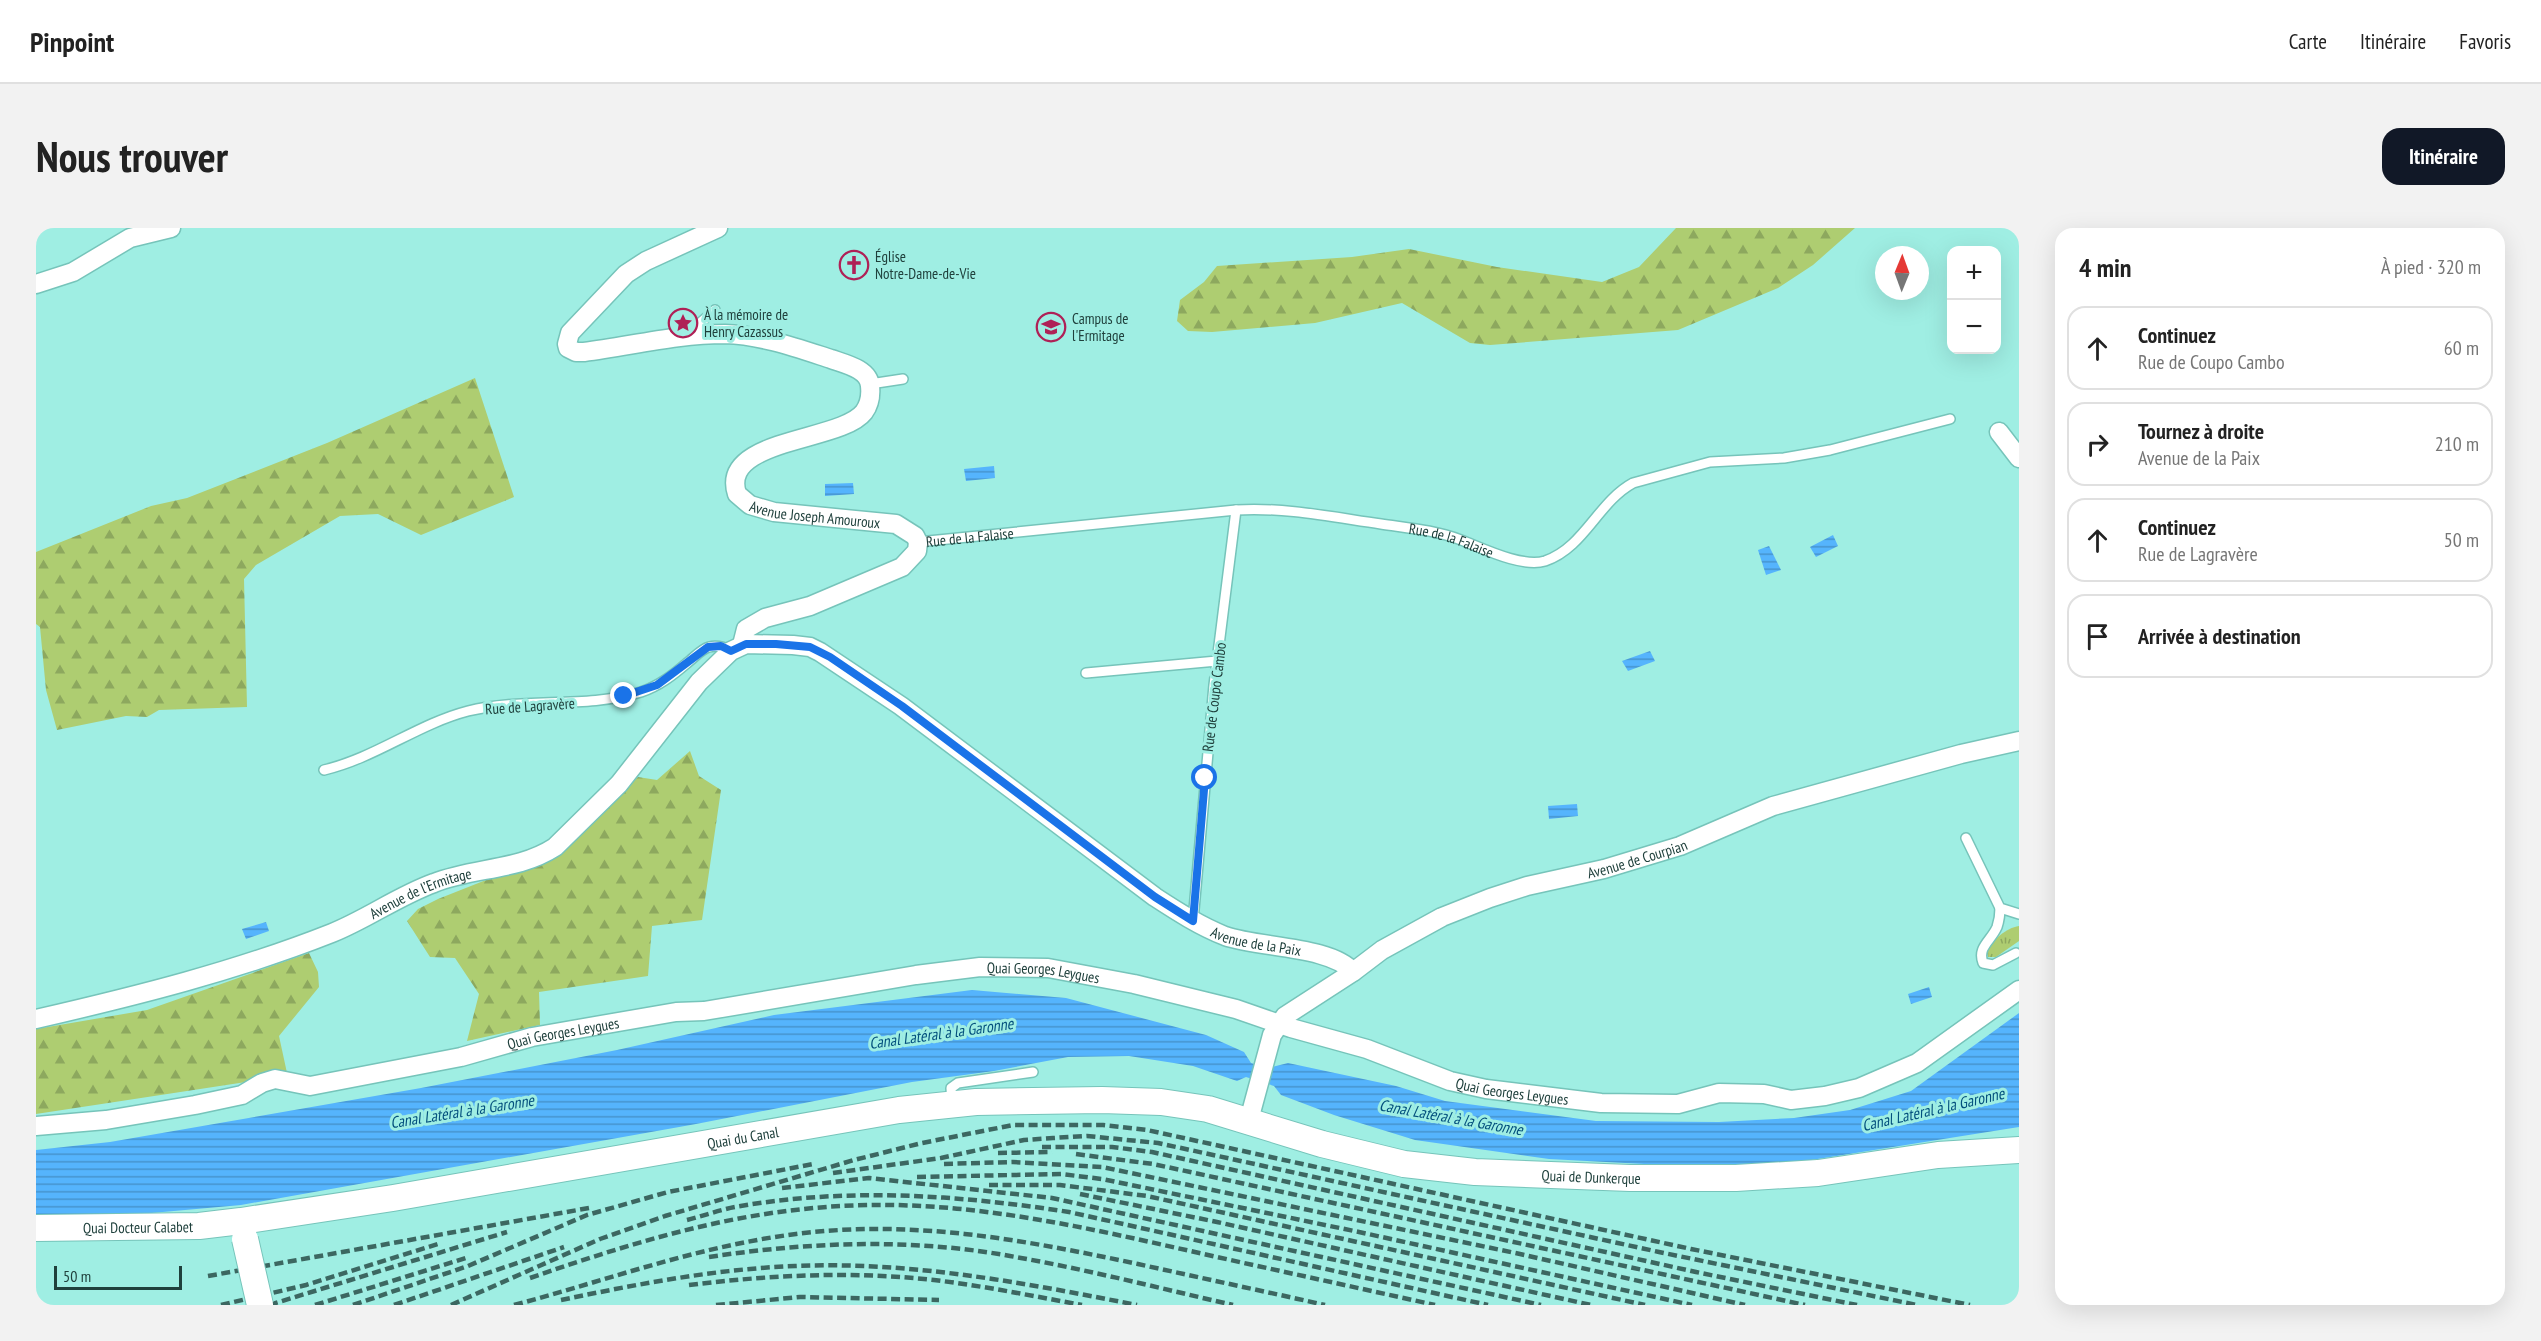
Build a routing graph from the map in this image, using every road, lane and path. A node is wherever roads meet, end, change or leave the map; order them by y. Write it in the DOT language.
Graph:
graph roads {
  1 [pos="171,228"];
  2 [pos="718,228"];
  3 [pos="36,284"];
  4 [pos="715,310"];
  5 [pos="699,335"];
  6 [pos="903,379"];
  7 [pos="870,384"];
  8 [pos="1950,420"];
  9 [pos="1999,432"];
  10 [pos="2019,458"];
  11 [pos="1236,510"];
  12 [pos="918,542"];
  13 [pos="736,648"];
  14 [pos="1217,661"];
  15 [pos="1086,673"];
  16 [pos="2019,741"];
  17 [pos="324,770"];
  18 [pos="1966,838"];
  19 [pos="2000,908"];
  20 [pos="2019,914"];
  21 [pos="1193,921"];
  22 [pos="1382,950"];
  23 [pos="2018,954"];
  24 [pos="1321,955"];
  25 [pos="1353,972"];
  26 [pos="2019,990"];
  27 [pos="36,1019"];
  28 [pos="1275,1029"];
  29 [pos="1033,1072"];
  30 [pos="952,1104"];
  31 [pos="1250,1114"];
  32 [pos="36,1126"];
  33 [pos="2019,1139"];
  34 [pos="2019,1150"];
  35 [pos="1938,1155"];
  36 [pos="393,1198"];
  37 [pos="36,1228"];
  38 [pos="243,1230"];
  39 [pos="36,1236"];
  40 [pos="260,1305"];
  1 -- 3 [label="street"];
  2 -- 5 [label="street"];
  4 -- 5 [label="lane"];
  5 -- 7 [label="street"];
  6 -- 7 [label="lane"];
  7 -- 12 [label="street, Avenue Joseph Amouroux"];
  8 -- 11 [label="lane, Rue de la Falaise"];
  9 -- 10 [label="street"];
  11 -- 12 [label="lane, Rue de la Falaise"];
  11 -- 14 [label="lane, Rue de Coupo Cambo"];
  12 -- 13 [label="street"];
  13 -- 17 [label="lane, Rue de Lagravère"];
  13 -- 21 [label="street, Avenue de la Paix"];
  13 -- 27 [label="street, Avenue de l’Ermitage"];
  14 -- 15 [label="lane"];
  14 -- 21 [label="lane, Rue de Coupo Cambo"];
  16 -- 22 [label="street, Avenue de Courpian"];
  18 -- 19 [label="lane"];
  19 -- 20 [label="lane"];
  19 -- 23 [label="lane"];
  21 -- 24 [label="street, Avenue de la Paix"];
  22 -- 24 [label="street"];
  22 -- 25 [label="street, Avenue de Courpian"];
  24 -- 25 [label="street, Avenue de la Paix"];
  25 -- 28 [label="street, Avenue de Courpian"];
  26 -- 28 [label="street, Quai Georges Leygues"];
  28 -- 31 [label="street"];
  28 -- 32 [label="street, Quai Georges Leygues"];
  29 -- 30 [label="lane"];
  30 -- 31 [label="street, Quai du Canal"];
  30 -- 36 [label="street, Quai du Canal"];
  31 -- 35 [label="street, Quai de Dunkerque"];
  33 -- 35 [label="street, Quai de Dunkerque"];
  34 -- 35 [label="street, Quai de Dunkerque"];
  36 -- 38 [label="street"];
  36 -- 38 [label="street, Quai du Canal"];
  37 -- 38 [label="street, Quai Docteur Calabet"];
  38 -- 39 [label="street"];
  38 -- 40 [label="street, bridge"];
}
